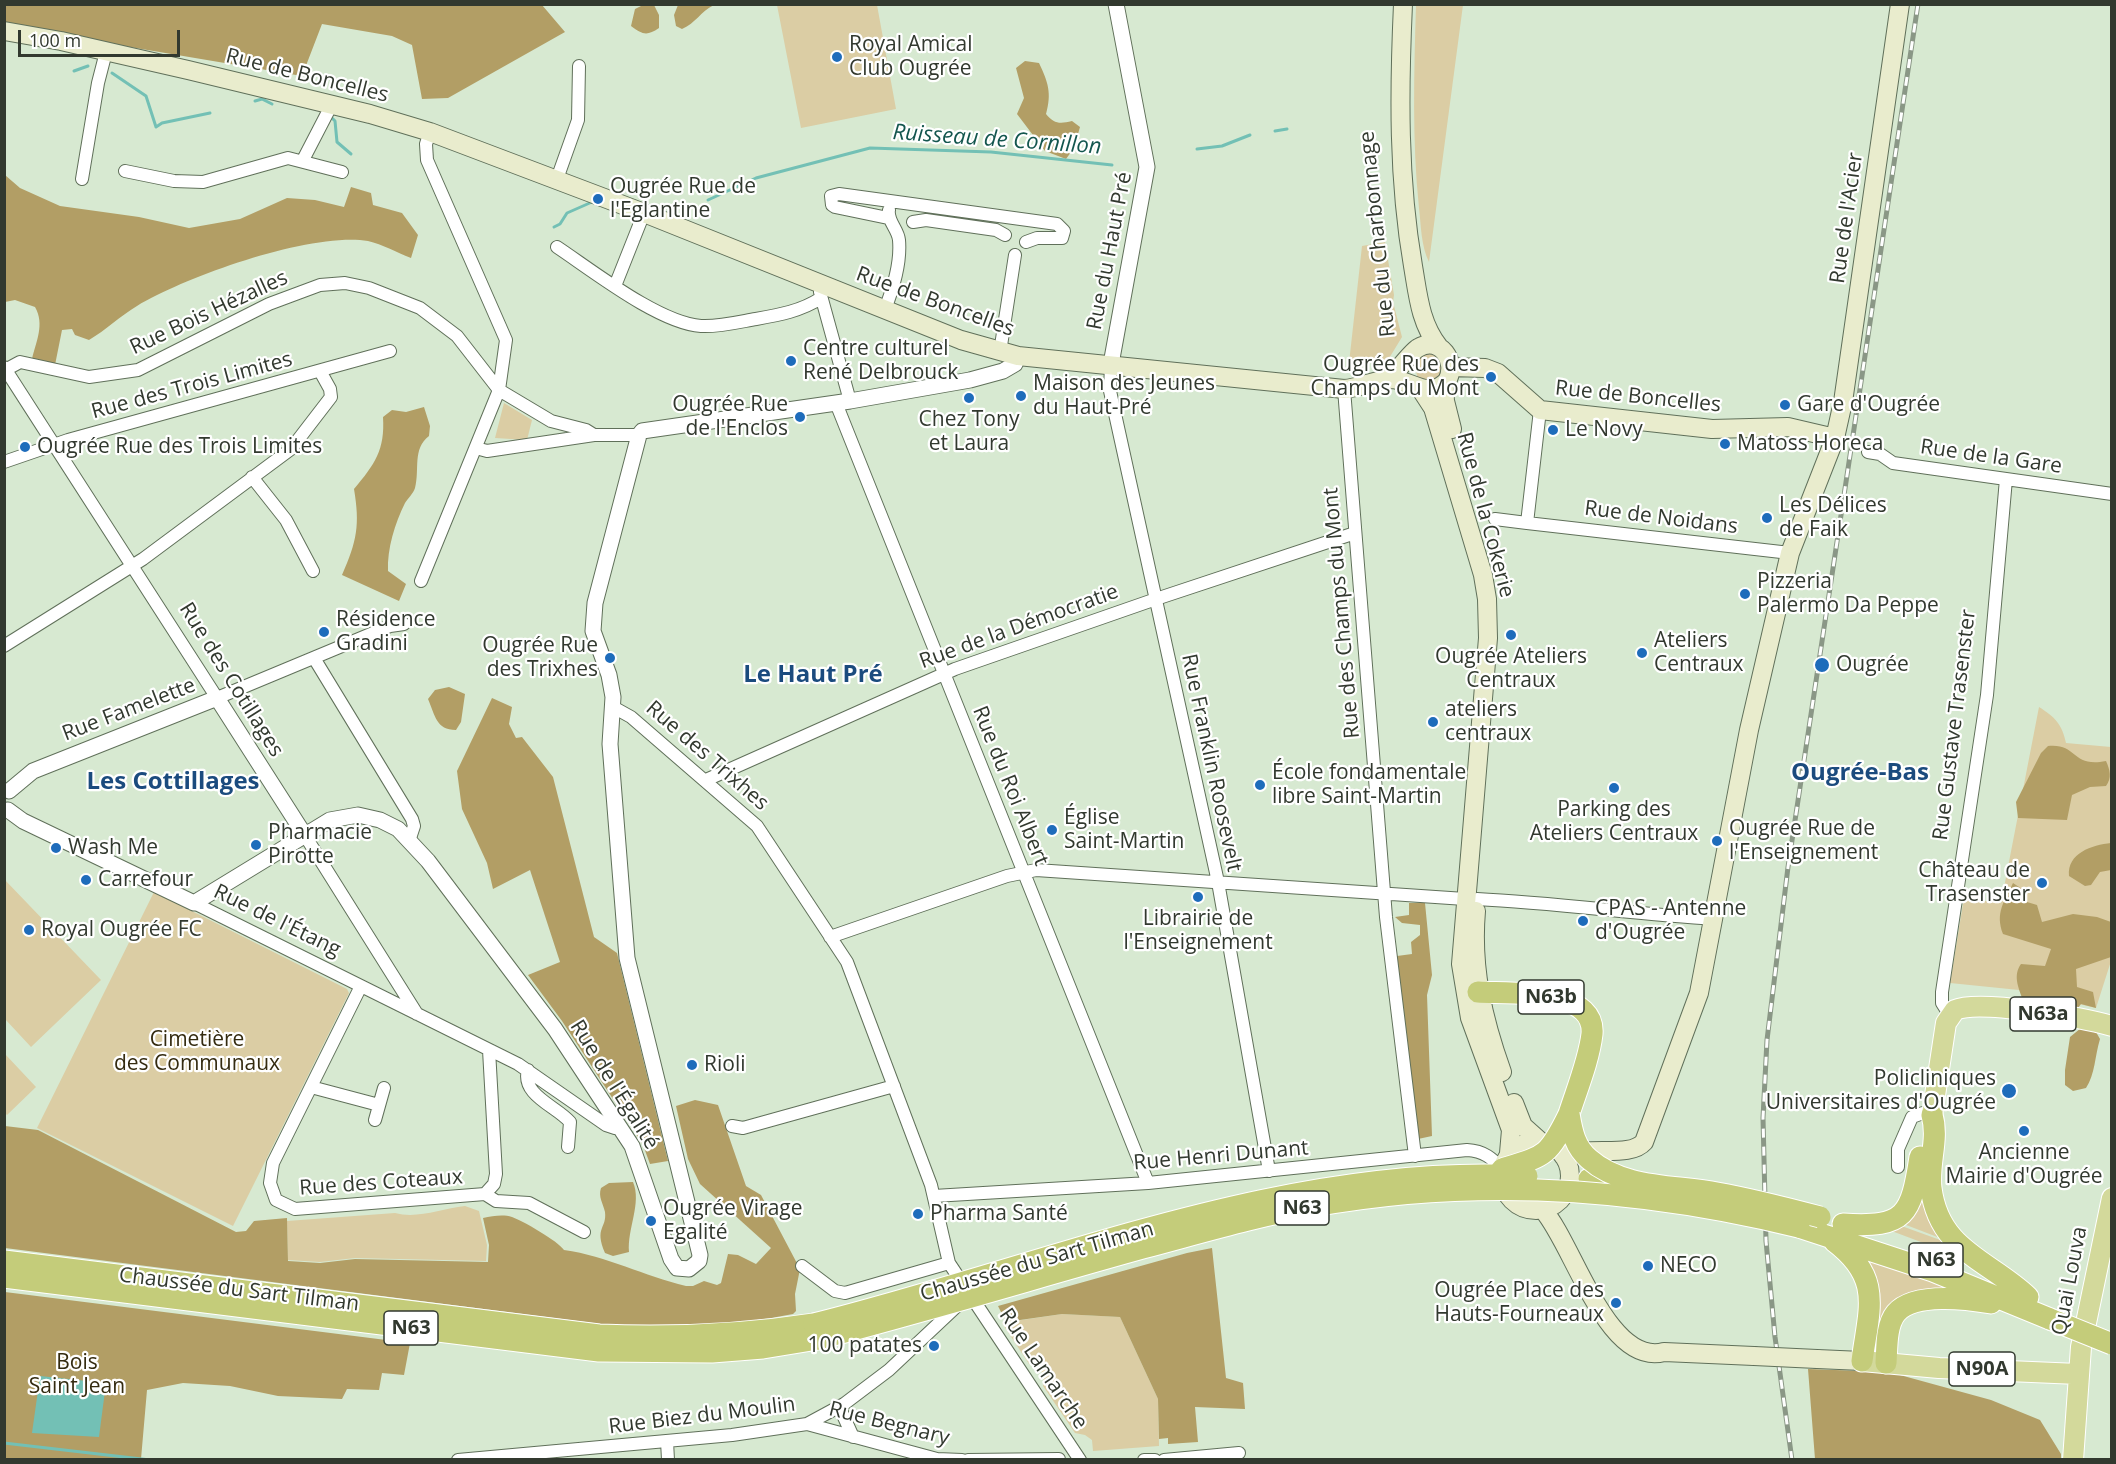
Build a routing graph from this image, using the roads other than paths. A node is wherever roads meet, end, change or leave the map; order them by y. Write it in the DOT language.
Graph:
graph roads {
  1 [pos="1116,4"];
  2 [pos="1391,4"];
  3 [pos="1403,4"];
  4 [pos="1900,4"];
  5 [pos="4,31"];
  6 [pos="106,52"];
  7 [pos="579,66"];
  8 [pos="332,104"];
  9 [pos="430,132"];
  10 [pos="303,160"];
  11 [pos="125,171"];
  12 [pos="342,172"];
  13 [pos="82,179"];
  14 [pos="556,179"];
  15 [pos="890,201"];
  16 [pos="915,206"];
  17 [pos="644,213"];
  18 [pos="888,218"];
  19 [pos="1008,219"];
  20 [pos="1031,221"];
  21 [pos="913,222"];
  22 [pos="1005,236"];
  23 [pos="899,240"];
  24 [pos="1026,242"];
  25 [pos="557,247"];
  26 [pos="1015,255"];
  27 [pos="615,286"];
  28 [pos="820,290"];
  29 [pos="885,309"];
  30 [pos="1439,348"];
  31 [pos="390,351"];
  32 [pos="1000,352"];
  33 [pos="1018,356"];
  34 [pos="1410,357"];
  35 [pos="1111,364"];
  36 [pos="6,368"];
  37 [pos="320,371"];
  38 [pos="1448,376"];
  39 [pos="1389,379"];
  40 [pos="1418,387"];
  41 [pos="1344,388"];
  42 [pos="499,390"];
  43 [pos="843,402"];
  44 [pos="1540,410"];
  45 [pos="640,433"];
  46 [pos="594,435"];
  47 [pos="1835,438"];
  48 [pos="55,444"];
  49 [pos="476,448"];
  50 [pos="1868,452"];
  51 [pos="4,462"];
  52 [pos="252,477"];
  53 [pos="2006,479"];
  54 [pos="2112,494"];
  55 [pos="1495,519"];
  56 [pos="1527,523"];
  57 [pos="1355,533"];
  58 [pos="1790,553"];
  59 [pos="133,565"];
  60 [pos="314,571"];
  61 [pos="421,581"];
  62 [pos="1156,599"];
  63 [pos="404,624"];
  64 [pos="4,646"];
  65 [pos="314,658"];
  66 [pos="944,674"];
  67 [pos="217,698"];
  68 [pos="613,707"];
  69 [pos="706,780"];
  70 [pos="7,790"];
  71 [pos="6,810"];
  72 [pos="304,834"];
  73 [pos="410,838"];
  74 [pos="1023,871"];
  75 [pos="1218,882"];
  76 [pos="1384,894"];
  77 [pos="1471,899"];
  78 [pos="194,903"];
  79 [pos="1715,919"];
  80 [pos="830,937"];
  81 [pos="361,986"];
  82 [pos="1478,992"];
  83 [pos="417,1014"];
  84 [pos="1950,1014"];
  85 [pos="2112,1026"];
  86 [pos="489,1050"];
  87 [pos="528,1070"];
  88 [pos="894,1086"];
  89 [pos="311,1087"];
  90 [pos="384,1088"];
  91 [pos="379,1105"];
  92 [pos="1569,1114"];
  93 [pos="1932,1115"];
  94 [pos="375,1120"];
  95 [pos="618,1126"];
  96 [pos="732,1126"];
  97 [pos="1542,1143"];
  98 [pos="568,1147"];
  99 [pos="1509,1153"];
  100 [pos="1415,1156"];
  101 [pos="1564,1157"];
  102 [pos="1898,1167"];
  103 [pos="1269,1171"];
  104 [pos="1495,1172"];
  105 [pos="1625,1180"];
  106 [pos="1148,1183"];
  107 [pos="485,1194"];
  108 [pos="934,1196"];
  109 [pos="2112,1198"];
  110 [pos="1551,1206"];
  111 [pos="1844,1224"];
  112 [pos="1812,1225"];
  113 [pos="584,1232"];
  114 [pos="4,1261"];
  115 [pos="949,1263"];
  116 [pos="802,1266"];
  117 [pos="4,1277"];
  118 [pos="974,1300"];
  119 [pos="2027,1303"];
  120 [pos="2051,1314"];
  121 [pos="816,1331"];
  122 [pos="2112,1332"];
  123 [pos="2112,1344"];
  124 [pos="1862,1361"];
  125 [pos="1886,1363"];
  126 [pos="2078,1374"];
  127 [pos="839,1406"];
  128 [pos="807,1424"];
  129 [pos="853,1437"];
  130 [pos="668,1441"];
  131 [pos="1239,1453"];
  132 [pos="517,1457"];
  133 [pos="937,1459"];
  134 [pos="1059,1459"];
  135 [pos="458,1460"];
  136 [pos="668,1460"];
  137 [pos="962,1460"];
  138 [pos="968,1460"];
  139 [pos="1080,1460"];
  140 [pos="1144,1460"];
  141 [pos="1155,1460"];
  142 [pos="1164,1460"];
  143 [pos="2073,1460"];
  1 -- 35 [label="street, Rue du Haut Pré"];
  2 -- 34 [label="main road, Rue du Charbonnage"];
  3 -- 30 [label="main road, Rue du Charbonnage"];
  4 -- 47 [label="main road, Rue de l'Acier"];
  5 -- 6 [label="main road, Rue de Boncelles"];
  6 -- 8 [label="main road, Rue de Boncelles"];
  6 -- 13 [label="street"];
  7 -- 14 [label="street"];
  8 -- 9 [label="main road, Rue de Boncelles"];
  8 -- 10 [label="street"];
  9 -- 14 [label="main road, Rue de Boncelles"];
  9 -- 42 [label="street"];
  10 -- 11 [label="street"];
  10 -- 12 [label="street"];
  14 -- 17 [label="main road, Rue de Boncelles"];
  15 -- 16 [label="street"];
  15 -- 18 [label="street"];
  15 -- 18 [label="street"];
  16 -- 19 [label="street"];
  16 -- 21 [label="street"];
  17 -- 27 [label="street"];
  17 -- 28 [label="main road, Rue de Boncelles"];
  18 -- 23 [label="street"];
  19 -- 20 [label="street"];
  19 -- 22 [label="street"];
  20 -- 24 [label="street"];
  20 -- 24 [label="street"];
  21 -- 22 [label="street"];
  21 -- 23 [label="street"];
  22 -- 26 [label="street"];
  23 -- 29 [label="street"];
  24 -- 26 [label="street"];
  25 -- 27 [label="street"];
  26 -- 32 [label="street"];
  27 -- 28 [label="street"];
  28 -- 29 [label="main road, Rue de Boncelles"];
  28 -- 43 [label="street, Rue du Roi Albert"];
  29 -- 32 [label="main road, Rue de Boncelles"];
  30 -- 34 [label="main road"];
  30 -- 38 [label="main road"];
  31 -- 37 [label="street, Rue des Trois Limites"];
  32 -- 33 [label="main road, Rue de Boncelles"];
  33 -- 35 [label="main road, Rue de Boncelles"];
  33 -- 43 [label="street"];
  34 -- 39 [label="main road"];
  34 -- 40 [label="main road"];
  35 -- 41 [label="main road, Rue de Boncelles"];
  35 -- 62 [label="street, Rue Franklin Roosevelt"];
  36 -- 42 [label="street, Rue Bois Hézalles"];
  36 -- 48 [label="street, Rue des Cotillages"];
  37 -- 48 [label="street, Rue des Trois Limites"];
  37 -- 52 [label="street"];
  38 -- 40 [label="main road, Rue de Boncelles"];
  38 -- 44 [label="main road, Rue de Boncelles"];
  38 -- 77 [label="main road, Rue de la Cokerie"];
  39 -- 40 [label="main road, Rue de Boncelles"];
  39 -- 41 [label="main road, Rue de Boncelles"];
  40 -- 77 [label="main road, Rue de la Cokerie"];
  41 -- 57 [label="street, Rue des Champs du Mont"];
  42 -- 46 [label="street"];
  42 -- 49 [label="street"];
  43 -- 45 [label="street"];
  43 -- 66 [label="street, Rue du Roi Albert"];
  44 -- 47 [label="main road, Rue de Boncelles"];
  44 -- 56 [label="street"];
  45 -- 46 [label="street"];
  45 -- 68 [label="street, Rue des Trixhes"];
  46 -- 49 [label="street"];
  47 -- 58 [label="main road, Rue de l'Acier"];
  48 -- 51 [label="street, Rue des Trois Limites"];
  48 -- 59 [label="street, Rue des Cotillages"];
  49 -- 61 [label="street"];
  50 -- 53 [label="street, Rue de la Gare"];
  52 -- 59 [label="street"];
  52 -- 60 [label="street"];
  53 -- 54 [label="street, Rue de la Gare"];
  53 -- 84 [label="street, Rue Gustave Trasenster"];
  55 -- 56 [label="street, Rue de Noidans"];
  56 -- 58 [label="street, Rue de Noidans"];
  57 -- 62 [label="street, Rue de la Démocratie"];
  57 -- 76 [label="street, Rue des Champs du Mont"];
  58 -- 79 [label="main road, Rue de l'Acier"];
  59 -- 64 [label="street"];
  59 -- 67 [label="street, Rue des Cotillages"];
  62 -- 66 [label="street, Rue de la Démocratie"];
  62 -- 75 [label="street, Rue Franklin Roosevelt"];
  63 -- 65 [label="street, Rue Famelette"];
  65 -- 67 [label="street, Rue Famelette"];
  65 -- 73 [label="street"];
  66 -- 69 [label="street, Rue de la Démocratie"];
  66 -- 74 [label="street, Rue du Roi Albert"];
  67 -- 70 [label="street, Rue Famelette"];
  67 -- 72 [label="street, Rue des Cotillages"];
  68 -- 69 [label="street, Rue des Trixhes"];
  68 -- 95 [label="street, Rue de l'Égalité"];
  69 -- 80 [label="street, Rue des Trixhes"];
  70 -- 71 [label="street, Rue de l'Étang"];
  71 -- 78 [label="street, Rue de l'Étang"];
  72 -- 73 [label="street, Rue de l'Égalité"];
  72 -- 78 [label="street, Rue de l'Égalité"];
  72 -- 83 [label="street, Rue des Cotillages"];
  73 -- 95 [label="street, Rue de l'Égalité"];
  74 -- 75 [label="street"];
  74 -- 80 [label="street"];
  74 -- 106 [label="street, Rue du Roi Albert"];
  75 -- 76 [label="street"];
  75 -- 103 [label="street, Rue Franklin Roosevelt"];
  76 -- 77 [label="street"];
  76 -- 100 [label="street, Rue des Champs du Mont"];
  77 -- 79 [label="street"];
  77 -- 82 [label="main road, Rue de la Cokerie"];
  77 -- 99 [label="main road, Rue de la Cokerie"];
  78 -- 81 [label="street, Rue de l'Étang"];
  79 -- 101 [label="main road, Rue de l'Acier"];
  80 -- 88 [label="street, Rue des Trixhes"];
  81 -- 83 [label="street, Rue de l'Étang"];
  81 -- 89 [label="street"];
  82 -- 92 [label="highway, N63b"];
  82 -- 97 [label="main road, Rue de la Cokerie"];
  83 -- 86 [label="street, Rue de l'Étang"];
  84 -- 85 [label="main road, N63a"];
  84 -- 93 [label="main road, Rue Gustave Trasenster"];
  86 -- 87 [label="street, Rue de l'Étang"];
  86 -- 107 [label="street"];
  87 -- 95 [label="street, Rue de l'Étang"];
  87 -- 98 [label="street"];
  88 -- 96 [label="street"];
  88 -- 108 [label="street, Rue des Trixhes"];
  89 -- 91 [label="street"];
  89 -- 107 [label="street, Rue des Coteaux"];
  90 -- 91 [label="street"];
  91 -- 94 [label="street"];
  92 -- 104 [label="highway, bridge"];
  92 -- 105 [label="highway, bridge"];
  93 -- 102 [label="street"];
  93 -- 111 [label="highway"];
  93 -- 119 [label="highway"];
  97 -- 99 [label="main road"];
  97 -- 101 [label="main road, Rue de la Cokerie"];
  99 -- 104 [label="main road"];
  100 -- 103 [label="street, Rue Henri Dunant"];
  100 -- 104 [label="street, Rue Henri Dunant"];
  101 -- 110 [label="main road"];
  103 -- 106 [label="street, Rue Henri Dunant"];
  104 -- 105 [label="highway, Chaussée du Sart Tilman / N63, bridge"];
  104 -- 110 [label="main road"];
  104 -- 121 [label="highway, Chaussée du Sart Tilman / N63, bridge"];
  105 -- 112 [label="highway, Chaussée du Sart Tilman / N63, bridge"];
  106 -- 108 [label="street, Rue Henri Dunant"];
  107 -- 113 [label="street, Rue des Coteaux"];
  108 -- 115 [label="street"];
  109 -- 126 [label="main road, Quai Louva"];
  110 -- 124 [label="main road, bridge"];
  111 -- 112 [label="highway, Chaussée du Sart Tilman / N63"];
  111 -- 119 [label="highway, Chaussée du Sart Tilman / N63"];
  112 -- 119 [label="highway, Chaussée du Sart Tilman / N63"];
  112 -- 121 [label="highway, Chaussée du Sart Tilman / N63, bridge"];
  112 -- 124 [label="highway"];
  114 -- 121 [label="highway, Chaussée du Sart Tilman / N63"];
  115 -- 116 [label="street"];
  115 -- 118 [label="street"];
  117 -- 121 [label="highway, Chaussée du Sart Tilman / N63"];
  118 -- 127 [label="street, Rue Biez du Moulin"];
  118 -- 139 [label="street, Rue Lamarche"];
  119 -- 120 [label="highway, Chaussée du Sart Tilman / N63"];
  119 -- 125 [label="highway"];
  120 -- 122 [label="highway, N63"];
  120 -- 123 [label="highway, N63, bridge"];
  124 -- 125 [label="main road, N90A"];
  125 -- 126 [label="main road, N90A"];
  126 -- 143 [label="main road, Quai Louva"];
  127 -- 128 [label="street, Rue Biez du Moulin"];
  127 -- 129 [label="street"];
  128 -- 129 [label="street, Rue Begnary"];
  128 -- 130 [label="street, Rue Biez du Moulin"];
  129 -- 133 [label="street, Rue Begnary"];
  130 -- 132 [label="street, Rue Biez du Moulin"];
  130 -- 136 [label="street"];
  131 -- 142 [label="street"];
  132 -- 135 [label="street, Rue Biez du Moulin"];
  133 -- 137 [label="street, Rue Begnary"];
  134 -- 138 [label="street"];
  140 -- 141 [label="street"];
}
